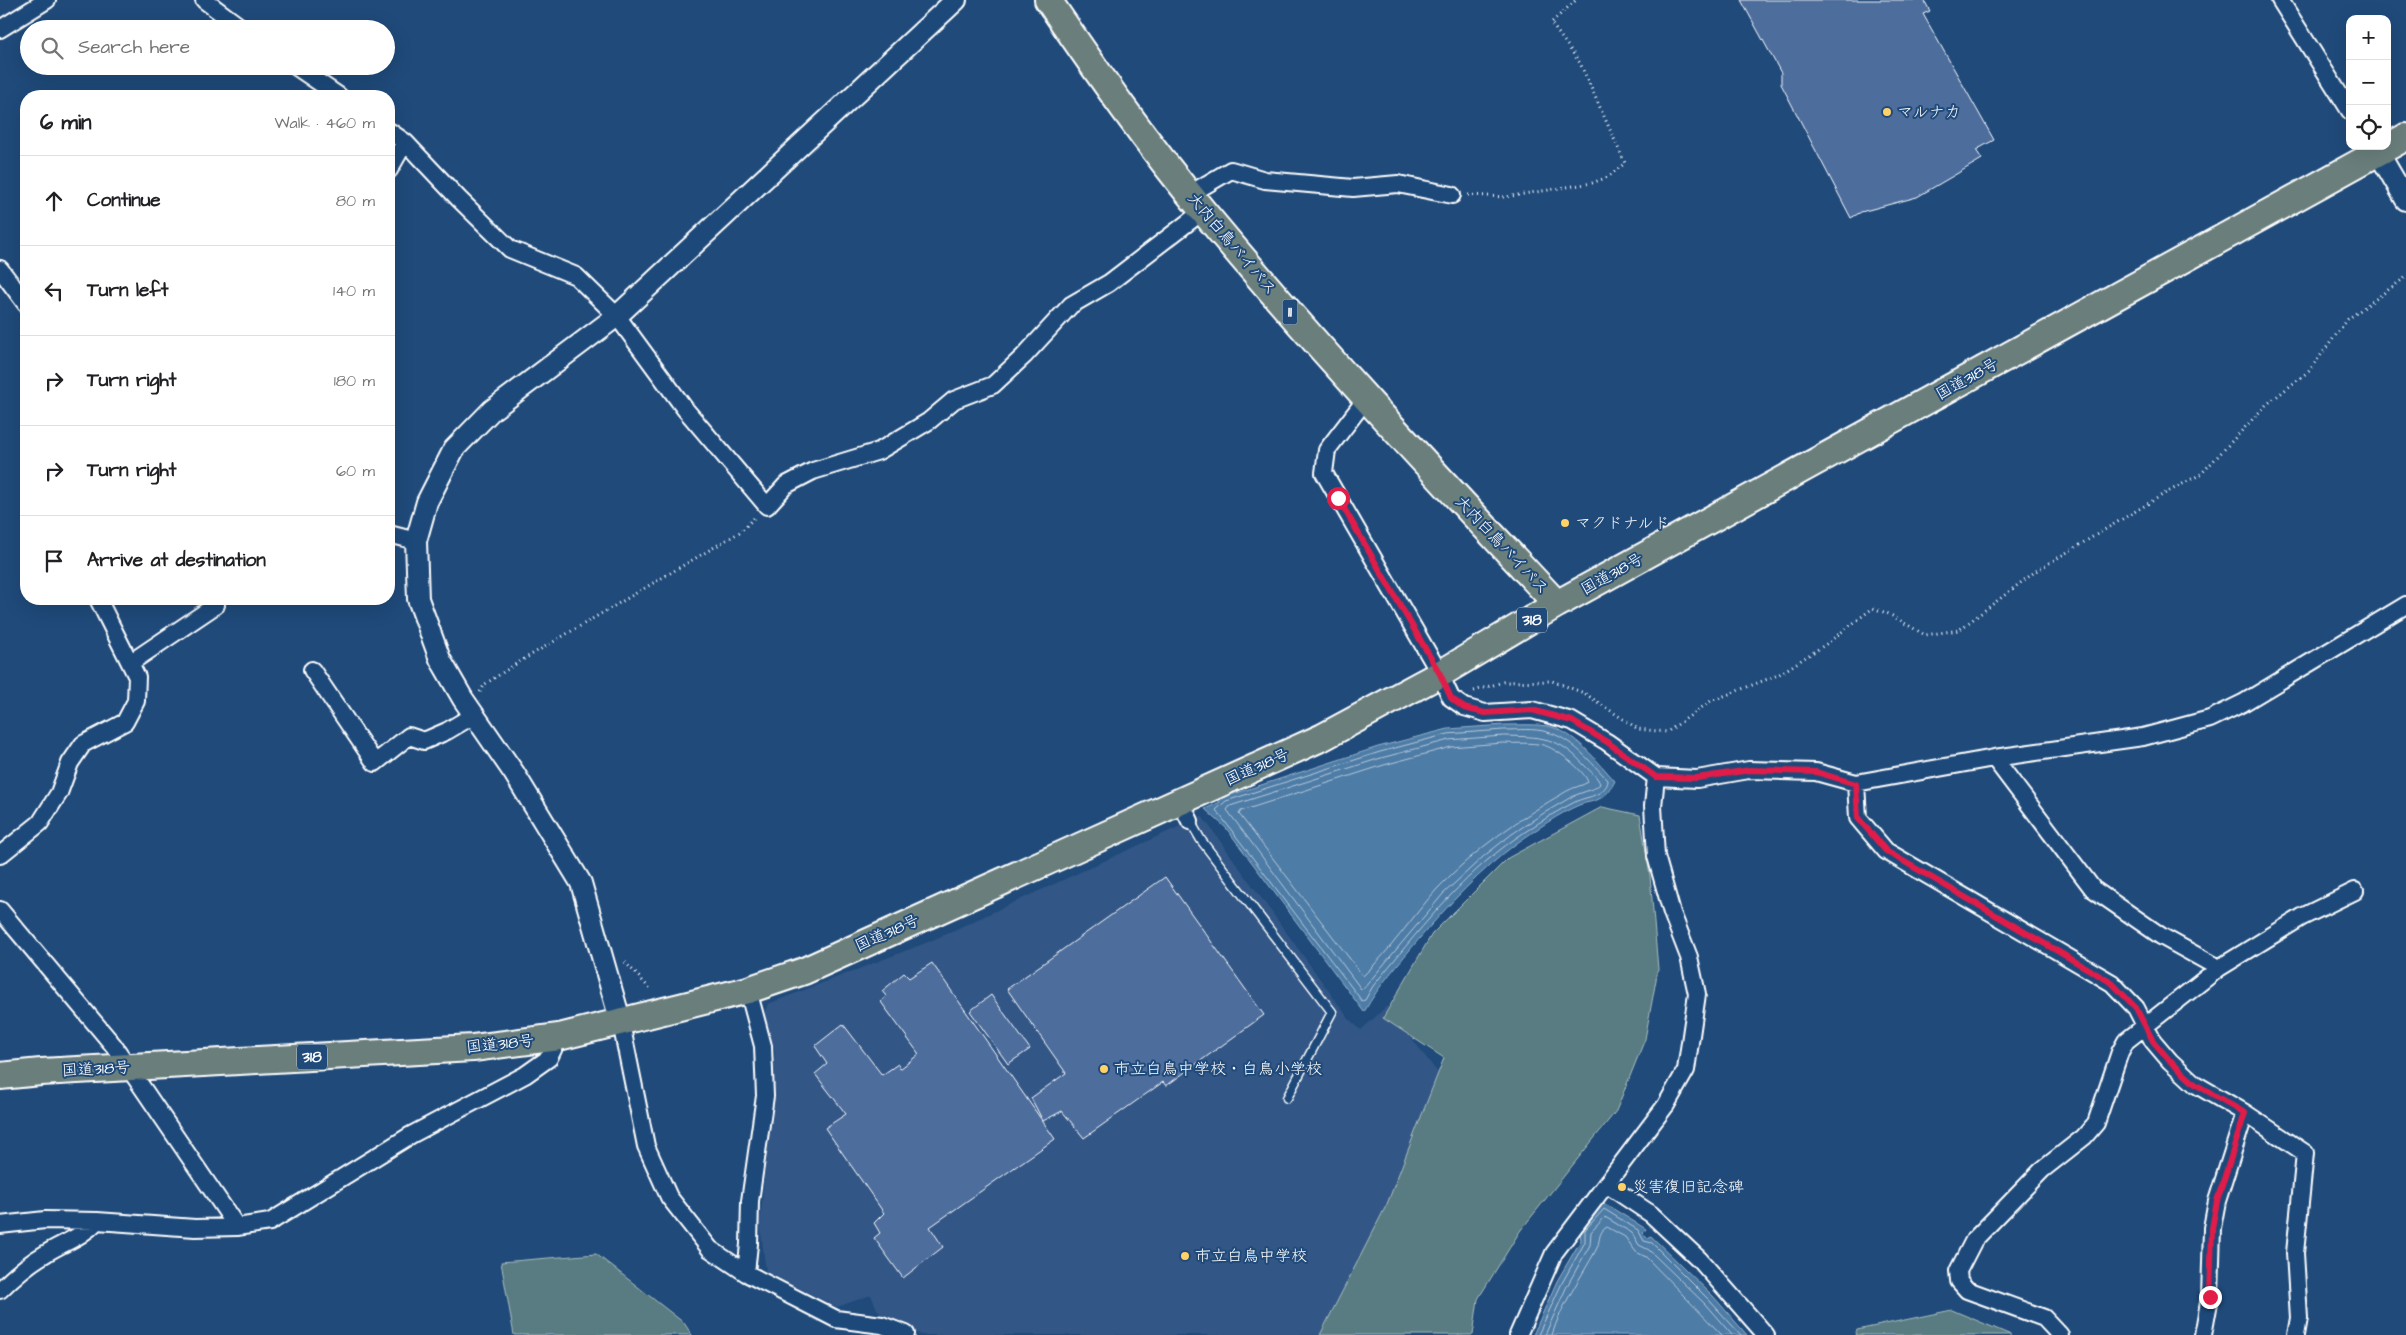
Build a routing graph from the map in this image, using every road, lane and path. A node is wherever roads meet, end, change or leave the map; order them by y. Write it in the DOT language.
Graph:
graph roads {
  1 [pos="47,0"];
  2 [pos="204,0"];
  3 [pos="956,0"];
  4 [pos="1048,0"];
  5 [pos="1576,0"];
  6 [pos="2280,0"];
  7 [pos="231,20"];
  8 [pos="0,29"];
  9 [pos="308,75"];
  10 [pos="330,90"];
  11 [pos="2346,105"];
  12 [pos="395,135"];
  13 [pos="2406,137"];
  14 [pos="405,142"];
  15 [pos="2391,143"];
  16 [pos="2374,150"];
  17 [pos="2377,150"];
  18 [pos="395,160"];
  19 [pos="1452,195"];
  20 [pos="2406,200"];
  21 [pos="1196,203"];
  22 [pos="1,272"];
  23 [pos="2406,277"];
  24 [pos="20,296"];
  25 [pos="617,316"];
  26 [pos="1366,399"];
  27 [pos="767,506"];
  28 [pos="395,536"];
  29 [pos="416,541"];
  30 [pos="1557,604"];
  31 [pos="101,605"];
  32 [pos="216,605"];
  33 [pos="2406,606"];
  34 [pos="130,663"];
  35 [pos="312,670"];
  36 [pos="1440,674"];
  37 [pos="479,694"];
  38 [pos="1451,698"];
  39 [pos="474,715"];
  40 [pos="1994,758"];
  41 [pos="1656,777"];
  42 [pos="1856,784"];
  43 [pos="1185,811"];
  44 [pos="0,855"];
  45 [pos="2355,891"];
  46 [pos="0,910"];
  47 [pos="624,961"];
  48 [pos="2219,968"];
  49 [pos="748,990"];
  50 [pos="666,1012"];
  51 [pos="621,1023"];
  52 [pos="2146,1027"];
  53 [pos="559,1037"];
  54 [pos="128,1068"];
  55 [pos="0,1076"];
  56 [pos="1287,1098"];
  57 [pos="2245,1113"];
  58 [pos="1606,1184"];
  59 [pos="97,1221"];
  60 [pos="0,1225"];
  61 [pos="237,1227"];
  62 [pos="746,1273"];
  63 [pos="0,1290"];
  64 [pos="906,1334"];
  65 [pos="1518,1335"];
  66 [pos="1766,1335"];
  67 [pos="2060,1335"];
  68 [pos="2203,1335"];
  69 [pos="2296,1335"];
  1 -- 8 [label="street"];
  2 -- 7 [label="street"];
  3 -- 25 [label="street"];
  4 -- 21 [label="highway, 大内白鳥バイパス / 11"];
  5 -- 19 [label="path"];
  6 -- 11 [label="street"];
  9 -- 10 [label="street"];
  12 -- 14 [label="street"];
  13 -- 15 [label="highway, 国道318号 / 318"];
  14 -- 18 [label="street"];
  14 -- 25 [label="street"];
  16 -- 30 [label="highway, 国道318号 / 318"];
  17 -- 20 [label="street"];
  19 -- 21 [label="street"];
  21 -- 26 [label="highway, 大内白鳥バイパス / 11"];
  21 -- 27 [label="street"];
  22 -- 24 [label="street"];
  23 -- 38 [label="path"];
  25 -- 27 [label="street"];
  25 -- 29 [label="street"];
  26 -- 30 [label="highway, 大内白鳥バイパス / 11"];
  26 -- 36 [label="street"];
  27 -- 37 [label="path"];
  28 -- 29 [label="street"];
  29 -- 39 [label="street"];
  30 -- 36 [label="highway, 国道318号 / 318"];
  31 -- 34 [label="street"];
  32 -- 34 [label="street"];
  33 -- 40 [label="street"];
  34 -- 44 [label="street"];
  35 -- 39 [label="street"];
  36 -- 38 [label="street"];
  36 -- 43 [label="highway, 国道318号 / 318"];
  38 -- 41 [label="street"];
  39 -- 51 [label="street"];
  40 -- 42 [label="street"];
  40 -- 48 [label="street"];
  41 -- 42 [label="street"];
  41 -- 58 [label="street"];
  42 -- 52 [label="street"];
  43 -- 49 [label="highway, 国道318号 / 318"];
  43 -- 56 [label="lane"];
  45 -- 48 [label="street"];
  46 -- 54 [label="street"];
  47 -- 50 [label="path"];
  48 -- 52 [label="street"];
  49 -- 50 [label="highway, 国道318号 / 318"];
  49 -- 62 [label="street"];
  50 -- 51 [label="highway, 国道318号 / 318"];
  51 -- 53 [label="highway, 国道318号 / 318"];
  51 -- 62 [label="street"];
  52 -- 57 [label="street"];
  52 -- 67 [label="street"];
  53 -- 54 [label="highway, 国道318号 / 318"];
  53 -- 61 [label="street"];
  54 -- 55 [label="highway, 国道318号 / 318"];
  54 -- 61 [label="street"];
  57 -- 68 [label="street"];
  57 -- 69 [label="street"];
  58 -- 65 [label="street"];
  58 -- 66 [label="street"];
  59 -- 60 [label="street"];
  59 -- 61 [label="street"];
  59 -- 63 [label="street"];
  62 -- 64 [label="street"];
}
